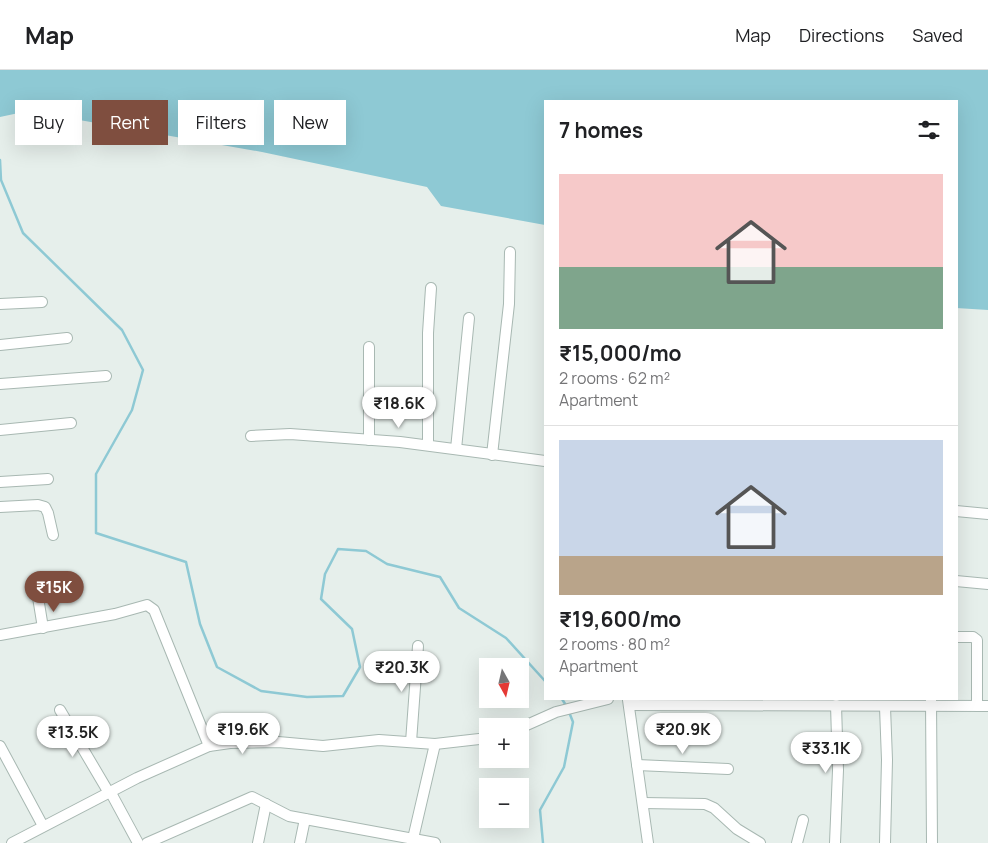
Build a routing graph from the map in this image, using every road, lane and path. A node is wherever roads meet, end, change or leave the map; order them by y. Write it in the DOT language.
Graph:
graph roads {
  1 [pos="510,252"];
  2 [pos="432,288"];
  3 [pos="42,302"];
  4 [pos="0,304"];
  5 [pos="469,318"];
  6 [pos="67,338"];
  7 [pos="0,345"];
  8 [pos="369,347"];
  9 [pos="106,376"];
  10 [pos="0,384"];
  11 [pos="72,424"];
  12 [pos="0,430"];
  13 [pos="251,436"];
  14 [pos="369,440"];
  15 [pos="428,445"];
  16 [pos="456,449"];
  17 [pos="492,455"];
  18 [pos="544,461"];
  19 [pos="48,478"];
  20 [pos="0,482"];
  21 [pos="0,507"];
  22 [pos="958,511"];
  23 [pos="988,514"];
  24 [pos="53,535"];
  25 [pos="958,582"];
  26 [pos="988,584"];
  27 [pos="36,585"];
  28 [pos="43,628"];
  29 [pos="0,635"];
  30 [pos="958,637"];
  31 [pos="418,646"];
  32 [pos="604,700"];
  33 [pos="628,702"];
  34 [pos="931,702"];
  35 [pos="836,706"];
  36 [pos="885,706"];
  37 [pos="983,706"];
  38 [pos="60,710"];
  39 [pos="529,724"];
  40 [pos="479,739"];
  41 [pos="410,742"];
  42 [pos="434,744"];
  43 [pos="0,746"];
  44 [pos="210,746"];
  45 [pos="637,765"];
  46 [pos="728,769"];
  47 [pos="109,793"];
  48 [pos="643,803"];
  49 [pos="266,804"];
  50 [pos="305,819"];
  51 [pos="803,820"];
  52 [pos="43,826"];
  53 [pos="160,841"];
  54 [pos="412,841"];
  55 [pos="12,843"];
  56 [pos="138,843"];
  57 [pos="147,843"];
  58 [pos="258,843"];
  59 [pos="300,843"];
  60 [pos="435,843"];
  61 [pos="648,843"];
  62 [pos="760,843"];
  63 [pos="797,843"];
  64 [pos="835,843"];
  65 [pos="885,843"];
  66 [pos="932,843"];
  1 -- 17 [label="street"];
  2 -- 15 [label="street"];
  3 -- 4 [label="street"];
  5 -- 16 [label="street"];
  6 -- 7 [label="street"];
  8 -- 14 [label="street"];
  9 -- 10 [label="street"];
  11 -- 12 [label="street"];
  13 -- 14 [label="street"];
  14 -- 15 [label="street"];
  15 -- 16 [label="street"];
  16 -- 17 [label="street"];
  17 -- 18 [label="street"];
  19 -- 20 [label="street"];
  21 -- 24 [label="street"];
  22 -- 23 [label="street"];
  25 -- 26 [label="street"];
  27 -- 28 [label="street"];
  28 -- 29 [label="street"];
  28 -- 44 [label="street"];
  30 -- 37 [label="street"];
  31 -- 41 [label="street"];
  32 -- 39 [label="street"];
  33 -- 35 [label="street"];
  33 -- 45 [label="street"];
  34 -- 36 [label="street"];
  34 -- 37 [label="street"];
  34 -- 66 [label="street"];
  35 -- 36 [label="street"];
  35 -- 64 [label="street"];
  36 -- 65 [label="street"];
  38 -- 47 [label="street"];
  40 -- 42 [label="street"];
  41 -- 42 [label="street"];
  41 -- 44 [label="street"];
  42 -- 54 [label="street"];
  43 -- 52 [label="street"];
  44 -- 47 [label="street"];
  45 -- 46 [label="street"];
  45 -- 48 [label="street"];
  47 -- 52 [label="street"];
  47 -- 56 [label="street"];
  48 -- 61 [label="street"];
  48 -- 62 [label="street"];
  49 -- 50 [label="street"];
  49 -- 53 [label="street"];
  49 -- 58 [label="street"];
  50 -- 54 [label="street"];
  50 -- 59 [label="street"];
  51 -- 63 [label="street"];
  52 -- 55 [label="street"];
  53 -- 57 [label="street"];
  54 -- 60 [label="street"];
}
